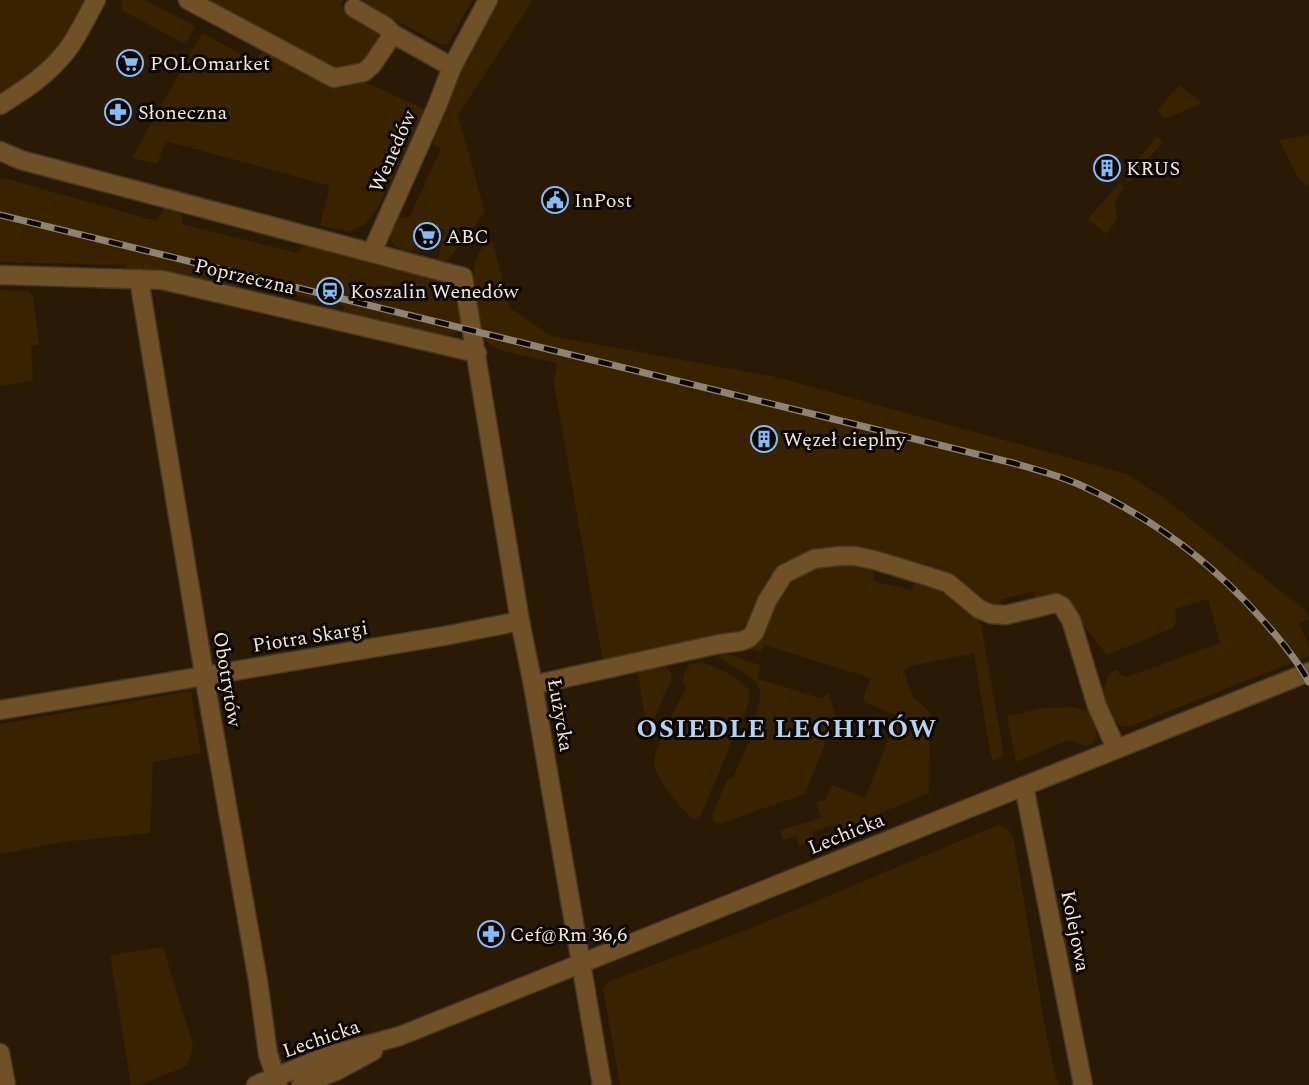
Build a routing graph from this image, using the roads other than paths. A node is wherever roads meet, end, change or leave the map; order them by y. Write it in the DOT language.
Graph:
graph roads {
  1 [pos="96,0"];
  2 [pos="188,0"];
  3 [pos="488,0"];
  4 [pos="354,8"];
  5 [pos="393,34"];
  6 [pos="452,67"];
  7 [pos="0,105"];
  8 [pos="0,151"];
  9 [pos="372,252"];
  10 [pos="0,275"];
  11 [pos="139,279"];
  12 [pos="477,353"];
  13 [pos="520,621"];
  14 [pos="1309,672"];
  15 [pos="205,676"];
  16 [pos="533,685"];
  17 [pos="0,710"];
  18 [pos="1116,748"];
  19 [pos="1024,786"];
  20 [pos="581,964"];
  21 [pos="400,1036"];
  22 [pos="0,1053"];
  23 [pos="276,1081"];
  24 [pos="6,1085"];
  25 [pos="256,1085"];
  26 [pos="301,1085"];
  27 [pos="602,1085"];
  28 [pos="1083,1085"];
  1 -- 7 [label="street"];
  2 -- 5 [label="street"];
  3 -- 6 [label="street, Wenedów"];
  4 -- 5 [label="street"];
  5 -- 6 [label="street"];
  6 -- 9 [label="street, Wenedów"];
  8 -- 9 [label="street"];
  9 -- 12 [label="street, Łużycka"];
  10 -- 11 [label="street, Poprzeczna"];
  11 -- 12 [label="street, Poprzeczna"];
  11 -- 15 [label="street, Obotrytów"];
  12 -- 13 [label="street, Łużycka"];
  13 -- 15 [label="street, Piotra Skargi"];
  13 -- 16 [label="street, Łużycka"];
  14 -- 18 [label="street, Lechicka"];
  15 -- 17 [label="street, Piotra Skargi"];
  15 -- 23 [label="street, Obotrytów"];
  16 -- 18 [label="street"];
  16 -- 20 [label="street, Łużycka"];
  18 -- 19 [label="street, Lechicka"];
  19 -- 20 [label="street, Lechicka"];
  19 -- 28 [label="street, Kolejowa"];
  20 -- 21 [label="street, Lechicka"];
  20 -- 27 [label="street, Łużycka"];
  21 -- 23 [label="street, Lechicka"];
  21 -- 26 [label="street, Lechicka"];
  22 -- 24 [label="street"];
  23 -- 25 [label="street, Lechicka"];
}
